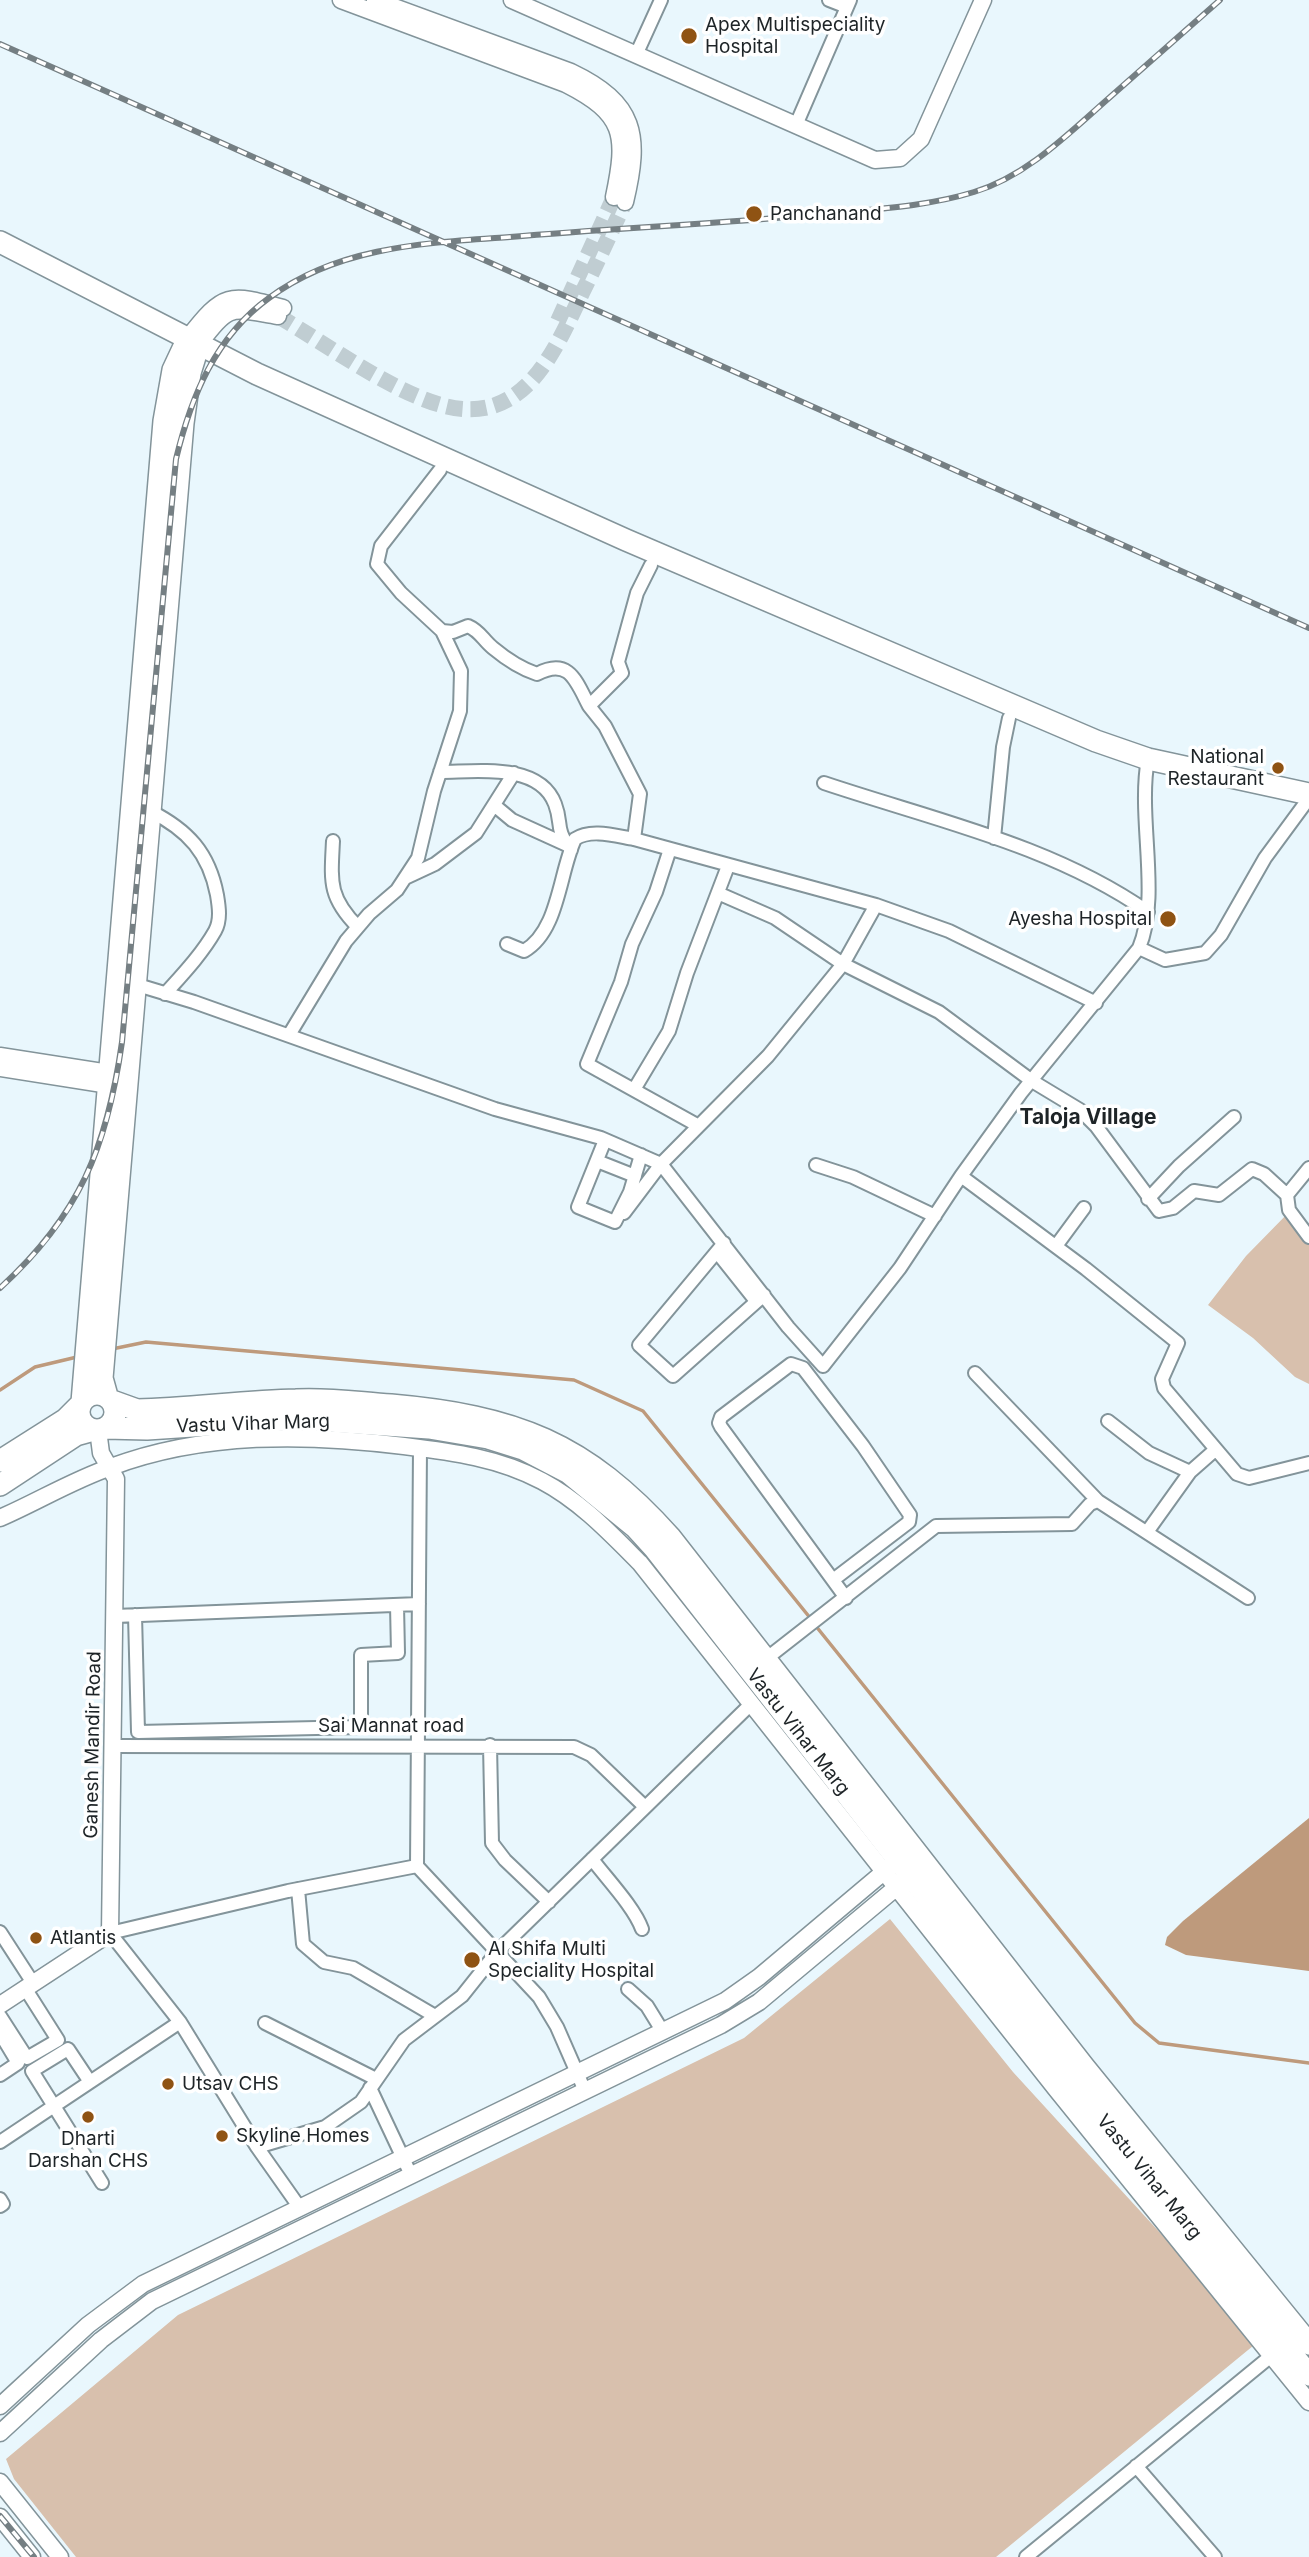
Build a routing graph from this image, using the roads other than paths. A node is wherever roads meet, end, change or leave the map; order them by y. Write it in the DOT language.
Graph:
graph roads {
  1 [pos="341,0"];
  2 [pos="375,0"];
  3 [pos="512,0"];
  4 [pos="661,0"];
  5 [pos="828,0"];
  6 [pos="982,0"];
  7 [pos="848,4"];
  8 [pos="535,5"];
  9 [pos="636,55"];
  10 [pos="796,125"];
  11 [pos="0,242"];
  12 [pos="0,257"];
  13 [pos="280,312"];
  14 [pos="191,347"];
  15 [pos="440,470"];
  16 [pos="651,565"];
  17 [pos="442,631"];
  18 [pos="589,706"];
  19 [pos="1009,718"];
  20 [pos="1147,766"];
  21 [pos="440,772"];
  22 [pos="514,773"];
  23 [pos="824,783"];
  24 [pos="1307,802"];
  25 [pos="494,805"];
  26 [pos="150,811"];
  27 [pos="634,838"];
  28 [pos="995,838"];
  29 [pos="333,841"];
  30 [pos="569,848"];
  31 [pos="670,849"];
  32 [pos="728,866"];
  33 [pos="404,878"];
  34 [pos="720,894"];
  35 [pos="876,905"];
  36 [pos="1148,912"];
  37 [pos="358,928"];
  38 [pos="507,944"];
  39 [pos="1139,948"];
  40 [pos="843,964"];
  41 [pos="126,983"];
  42 [pos="164,994"];
  43 [pos="1096,1003"];
  44 [pos="289,1035"];
  45 [pos="0,1056"];
  46 [pos="0,1068"];
  47 [pos="109,1079"];
  48 [pos="1032,1081"];
  49 [pos="635,1088"];
  50 [pos="1234,1117"];
  51 [pos="697,1125"];
  52 [pos="605,1140"];
  53 [pos="641,1155"];
  54 [pos="597,1161"];
  55 [pos="662,1164"];
  56 [pos="816,1165"];
  57 [pos="1309,1168"];
  58 [pos="635,1176"];
  59 [pos="961,1176"];
  60 [pos="1287,1195"];
  61 [pos="1148,1199"];
  62 [pos="1084,1208"];
  63 [pos="624,1213"];
  64 [pos="935,1216"];
  65 [pos="1309,1237"];
  66 [pos="1056,1246"];
  67 [pos="721,1248"];
  68 [pos="760,1298"];
  69 [pos="94,1353"];
  70 [pos="975,1373"];
  71 [pos="110,1399"];
  72 [pos="81,1404"];
  73 [pos="1108,1421"];
  74 [pos="99,1429"];
  75 [pos="420,1448"];
  76 [pos="1215,1450"];
  77 [pos="0,1461"];
  78 [pos="1309,1463"];
  79 [pos="109,1467"];
  80 [pos="1190,1472"];
  81 [pos="0,1485"];
  82 [pos="1098,1501"];
  83 [pos="0,1518"];
  84 [pos="1147,1532"];
  85 [pos="833,1580"];
  86 [pos="846,1598"];
  87 [pos="1248,1598"];
  88 [pos="419,1604"];
  89 [pos="397,1605"];
  90 [pos="135,1615"];
  91 [pos="116,1616"];
  92 [pos="766,1659"];
  93 [pos="751,1704"];
  94 [pos="418,1744"];
  95 [pos="490,1745"];
  96 [pos="115,1746"];
  97 [pos="644,1807"];
  98 [pos="592,1859"];
  99 [pos="416,1866"];
  100 [pos="904,1868"];
  101 [pos="298,1889"];
  102 [pos="549,1902"];
  103 [pos="642,1929"];
  104 [pos="0,1932"];
  105 [pos="110,1933"];
  106 [pos="497,1952"];
  107 [pos="29,1986"];
  108 [pos="628,1989"];
  109 [pos="0,2005"];
  110 [pos="0,2016"];
  111 [pos="435,2017"];
  112 [pos="180,2022"];
  113 [pos="265,2023"];
  114 [pos="663,2032"];
  115 [pos="0,2033"];
  116 [pos="578,2073"];
  117 [pos="0,2075"];
  118 [pos="90,2082"];
  119 [pos="373,2083"];
  120 [pos="585,2091"];
  121 [pos="515,2104"];
  122 [pos="54,2106"];
  123 [pos="521,2122"];
  124 [pos="0,2142"];
  125 [pos="257,2147"];
  126 [pos="404,2158"];
  127 [pos="411,2175"];
  128 [pos="102,2183"];
  129 [pos="0,2199"];
  130 [pos="0,2206"];
  131 [pos="300,2208"];
  132 [pos="225,2244"];
  133 [pos="234,2261"];
  134 [pos="1309,2344"];
  135 [pos="1271,2356"];
  136 [pos="1309,2375"];
  137 [pos="1309,2402"];
  138 [pos="0,2406"];
  139 [pos="0,2433"];
  140 [pos="1136,2466"];
  141 [pos="0,2482"];
  142 [pos="0,2517"];
  143 [pos="1211,2555"];
  144 [pos="32,2557"];
  145 [pos="60,2557"];
  146 [pos="1026,2557"];
  1 -- 2 [label="street"];
  3 -- 8 [label="street"];
  4 -- 9 [label="street"];
  5 -- 7 [label="street"];
  6 -- 10 [label="street"];
  7 -- 10 [label="street"];
  8 -- 9 [label="street"];
  9 -- 10 [label="street"];
  11 -- 14 [label="main road"];
  12 -- 14 [label="main road"];
  13 -- 14 [label="street"];
  14 -- 15 [label="main road"];
  14 -- 20 [label="main road"];
  14 -- 26 [label="main road"];
  14 -- 41 [label="main road"];
  15 -- 16 [label="main road"];
  15 -- 17 [label="street"];
  16 -- 18 [label="street"];
  16 -- 19 [label="main road"];
  17 -- 18 [label="street"];
  17 -- 21 [label="street"];
  18 -- 27 [label="street"];
  19 -- 20 [label="main road"];
  19 -- 28 [label="street"];
  20 -- 24 [label="main road"];
  20 -- 36 [label="street"];
  21 -- 22 [label="street"];
  21 -- 33 [label="street"];
  22 -- 25 [label="street"];
  22 -- 30 [label="street"];
  23 -- 28 [label="street"];
  24 -- 39 [label="street"];
  25 -- 30 [label="street"];
  25 -- 33 [label="street"];
  26 -- 41 [label="main road"];
  26 -- 42 [label="street"];
  27 -- 30 [label="street"];
  27 -- 31 [label="street"];
  28 -- 36 [label="street"];
  29 -- 37 [label="street"];
  30 -- 38 [label="street"];
  31 -- 32 [label="street"];
  31 -- 49 [label="street"];
  32 -- 34 [label="street"];
  32 -- 35 [label="street"];
  33 -- 37 [label="street"];
  34 -- 40 [label="street"];
  34 -- 49 [label="street"];
  35 -- 40 [label="street"];
  35 -- 43 [label="street"];
  36 -- 39 [label="street"];
  37 -- 44 [label="street"];
  39 -- 43 [label="street"];
  40 -- 48 [label="street"];
  40 -- 51 [label="street"];
  41 -- 42 [label="street"];
  41 -- 47 [label="main road"];
  41 -- 69 [label="main road"];
  42 -- 44 [label="street"];
  43 -- 48 [label="street"];
  44 -- 52 [label="street"];
  45 -- 47 [label="street"];
  46 -- 47 [label="street"];
  47 -- 69 [label="main road"];
  48 -- 59 [label="street"];
  48 -- 61 [label="street"];
  49 -- 51 [label="street"];
  50 -- 61 [label="street"];
  51 -- 55 [label="street"];
  52 -- 53 [label="street"];
  52 -- 54 [label="street"];
  53 -- 55 [label="street"];
  53 -- 58 [label="street"];
  54 -- 58 [label="street"];
  54 -- 58 [label="street"];
  55 -- 63 [label="street"];
  55 -- 67 [label="street"];
  56 -- 64 [label="street"];
  57 -- 60 [label="street"];
  59 -- 64 [label="street"];
  59 -- 66 [label="street"];
  60 -- 61 [label="street"];
  60 -- 65 [label="street"];
  62 -- 66 [label="street"];
  64 -- 68 [label="street"];
  66 -- 76 [label="street"];
  67 -- 68 [label="street"];
  67 -- 68 [label="street"];
  69 -- 71 [label="main road"];
  69 -- 72 [label="main road"];
  70 -- 82 [label="street"];
  71 -- 72 [label="main road"];
  71 -- 74 [label="main road"];
  71 -- 92 [label="main road"];
  72 -- 74 [label="main road"];
  72 -- 77 [label="main road"];
  73 -- 80 [label="street"];
  74 -- 79 [label="street, Ganesh Mandir Road"];
  74 -- 81 [label="main road"];
  74 -- 92 [label="main road, Vastu Vihar Marg"];
  75 -- 79 [label="street"];
  75 -- 88 [label="street"];
  75 -- 93 [label="street"];
  76 -- 78 [label="street"];
  76 -- 80 [label="street"];
  79 -- 83 [label="street"];
  79 -- 91 [label="street, Ganesh Mandir Road"];
  80 -- 84 [label="street"];
  82 -- 84 [label="street"];
  82 -- 86 [label="street"];
  84 -- 87 [label="street"];
  85 -- 85 [label="street"];
  85 -- 86 [label="street"];
  86 -- 92 [label="street"];
  88 -- 89 [label="street"];
  88 -- 94 [label="street"];
  89 -- 90 [label="street"];
  89 -- 90 [label="street"];
  90 -- 91 [label="street"];
  91 -- 96 [label="street, Ganesh Mandir Road"];
  92 -- 100 [label="main road, Vastu Vihar Marg"];
  93 -- 97 [label="street"];
  93 -- 100 [label="street"];
  94 -- 95 [label="street, Sai Mannat road"];
  94 -- 96 [label="street, Sai Mannat road"];
  94 -- 99 [label="street"];
  95 -- 97 [label="street, Sai Mannat road"];
  95 -- 102 [label="street"];
  96 -- 105 [label="street, Ganesh Mandir Road"];
  97 -- 98 [label="street"];
  98 -- 102 [label="street"];
  98 -- 103 [label="street"];
  99 -- 101 [label="street"];
  99 -- 106 [label="street"];
  100 -- 114 [label="street"];
  100 -- 120 [label="street"];
  100 -- 134 [label="main road"];
  100 -- 135 [label="street"];
  100 -- 136 [label="main road, Vastu Vihar Marg"];
  101 -- 105 [label="street"];
  101 -- 111 [label="street"];
  102 -- 106 [label="street"];
  104 -- 107 [label="street"];
  105 -- 107 [label="street"];
  105 -- 112 [label="street"];
  106 -- 111 [label="street"];
  106 -- 116 [label="street"];
  107 -- 109 [label="street"];
  107 -- 110 [label="street"];
  108 -- 114 [label="street"];
  111 -- 119 [label="street"];
  112 -- 118 [label="street"];
  112 -- 125 [label="street"];
  113 -- 119 [label="street"];
  114 -- 116 [label="street"];
  115 -- 117 [label="street"];
  116 -- 120 [label="street"];
  116 -- 121 [label="street"];
  118 -- 122 [label="street"];
  118 -- 122 [label="street"];
  119 -- 125 [label="street"];
  119 -- 126 [label="street"];
  120 -- 123 [label="street"];
  121 -- 123 [label="street"];
  121 -- 126 [label="street"];
  122 -- 124 [label="street"];
  122 -- 128 [label="street"];
  123 -- 127 [label="street"];
  125 -- 131 [label="street"];
  126 -- 127 [label="street"];
  126 -- 131 [label="street"];
  127 -- 133 [label="street"];
  129 -- 130 [label="street"];
  131 -- 132 [label="street"];
  132 -- 133 [label="street"];
  132 -- 138 [label="street"];
  133 -- 139 [label="street"];
  135 -- 137 [label="street"];
  135 -- 140 [label="street"];
  140 -- 143 [label="street"];
  140 -- 146 [label="street"];
  141 -- 145 [label="street"];
  142 -- 144 [label="street"];
}
